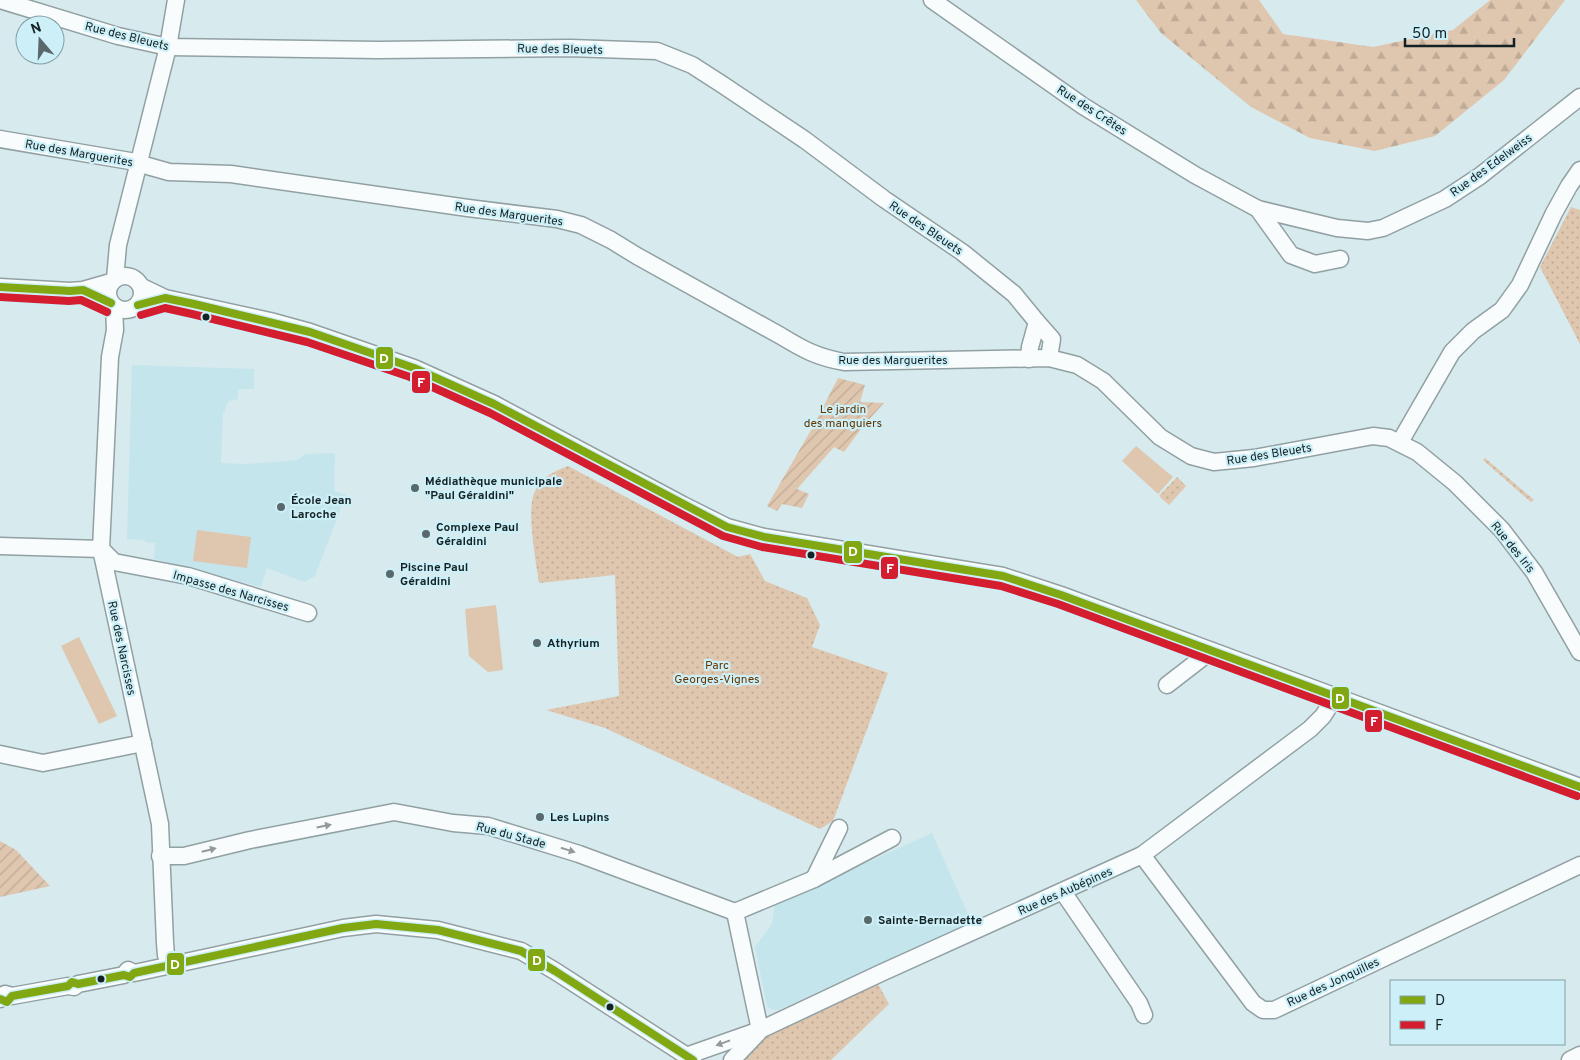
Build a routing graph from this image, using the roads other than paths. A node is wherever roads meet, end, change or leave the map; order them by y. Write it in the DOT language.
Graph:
graph roads {
  1 [pos="0,0"];
  2 [pos="176,0"];
  3 [pos="932,0"];
  4 [pos="168,47"];
  5 [pos="1580,97"];
  6 [pos="0,139"];
  7 [pos="138,164"];
  8 [pos="1580,170"];
  9 [pos="1258,209"];
  10 [pos="1308,222"];
  11 [pos="1340,259"];
  12 [pos="117,279"];
  13 [pos="142,287"];
  14 [pos="0,288"];
  15 [pos="83,290"];
  16 [pos="164,298"];
  17 [pos="123,306"];
  18 [pos="1036,322"];
  19 [pos="1049,358"];
  20 [pos="1029,359"];
  21 [pos="1400,442"];
  22 [pos="0,546"];
  23 [pos="101,549"];
  24 [pos="308,613"];
  25 [pos="1211,651"];
  26 [pos="1580,652"];
  27 [pos="1167,685"];
  28 [pos="1335,697"];
  29 [pos="143,743"];
  30 [pos="0,754"];
  31 [pos="1580,787"];
  32 [pos="839,828"];
  33 [pos="892,838"];
  34 [pos="160,856"];
  35 [pos="1142,856"];
  36 [pos="1580,865"];
  37 [pos="814,879"];
  38 [pos="1063,892"];
  39 [pos="736,912"];
  40 [pos="170,965"];
  41 [pos="4,998"];
  42 [pos="1144,1015"];
  43 [pos="760,1030"];
  44 [pos="1580,1055"];
  45 [pos="683,1057"];
  46 [pos="732,1060"];
  47 [pos="1570,1060"];
  1 -- 4 [label="street, Rue des Bleuets"];
  2 -- 4 [label="street"];
  3 -- 9 [label="street, Rue des Crêtes"];
  4 -- 7 [label="street"];
  4 -- 18 [label="street, Rue des Bleuets"];
  5 -- 10 [label="street, Rue des Edelweiss"];
  6 -- 7 [label="street, Rue des Marguerites"];
  7 -- 12 [label="street"];
  7 -- 20 [label="street, Rue des Marguerites"];
  8 -- 21 [label="street"];
  9 -- 10 [label="street, Rue des Crêtes"];
  9 -- 11 [label="street, Rue des Crêtes"];
  12 -- 13 [label="street"];
  12 -- 15 [label="street"];
  12 -- 17 [label="street"];
  13 -- 16 [label="street"];
  13 -- 17 [label="street"];
  14 -- 15 [label="street"];
  15 -- 17 [label="street"];
  16 -- 17 [label="street"];
  16 -- 25 [label="street"];
  17 -- 23 [label="street, Rue des Narcisses"];
  18 -- 19 [label="street, Rue des Bleuets"];
  18 -- 20 [label="street"];
  19 -- 20 [label="street, Rue des Marguerites"];
  19 -- 21 [label="street, Rue des Bleuets"];
  21 -- 26 [label="street, Rue des Iris"];
  22 -- 23 [label="street"];
  23 -- 24 [label="street, Impasse des Narcisses"];
  23 -- 29 [label="street, Rue des Narcisses"];
  25 -- 27 [label="street"];
  25 -- 28 [label="street"];
  28 -- 31 [label="street"];
  28 -- 35 [label="street, Rue des Aubépines"];
  29 -- 30 [label="street"];
  29 -- 34 [label="street, Rue des Narcisses"];
  32 -- 37 [label="street"];
  33 -- 37 [label="street"];
  34 -- 39 [label="street, Rue du Stade, one-way"];
  34 -- 40 [label="street, Rue des Narcisses"];
  35 -- 36 [label="street, Rue des Jonquilles"];
  35 -- 38 [label="street, Rue des Aubépines"];
  37 -- 39 [label="street"];
  38 -- 42 [label="street"];
  38 -- 43 [label="street, Rue des Aubépines"];
  39 -- 43 [label="street"];
  40 -- 41 [label="street"];
  40 -- 45 [label="street"];
  43 -- 45 [label="street, Rue des Aubépines, one-way"];
  43 -- 46 [label="street, Rue des Aubépines"];
  44 -- 47 [label="street"];
}
